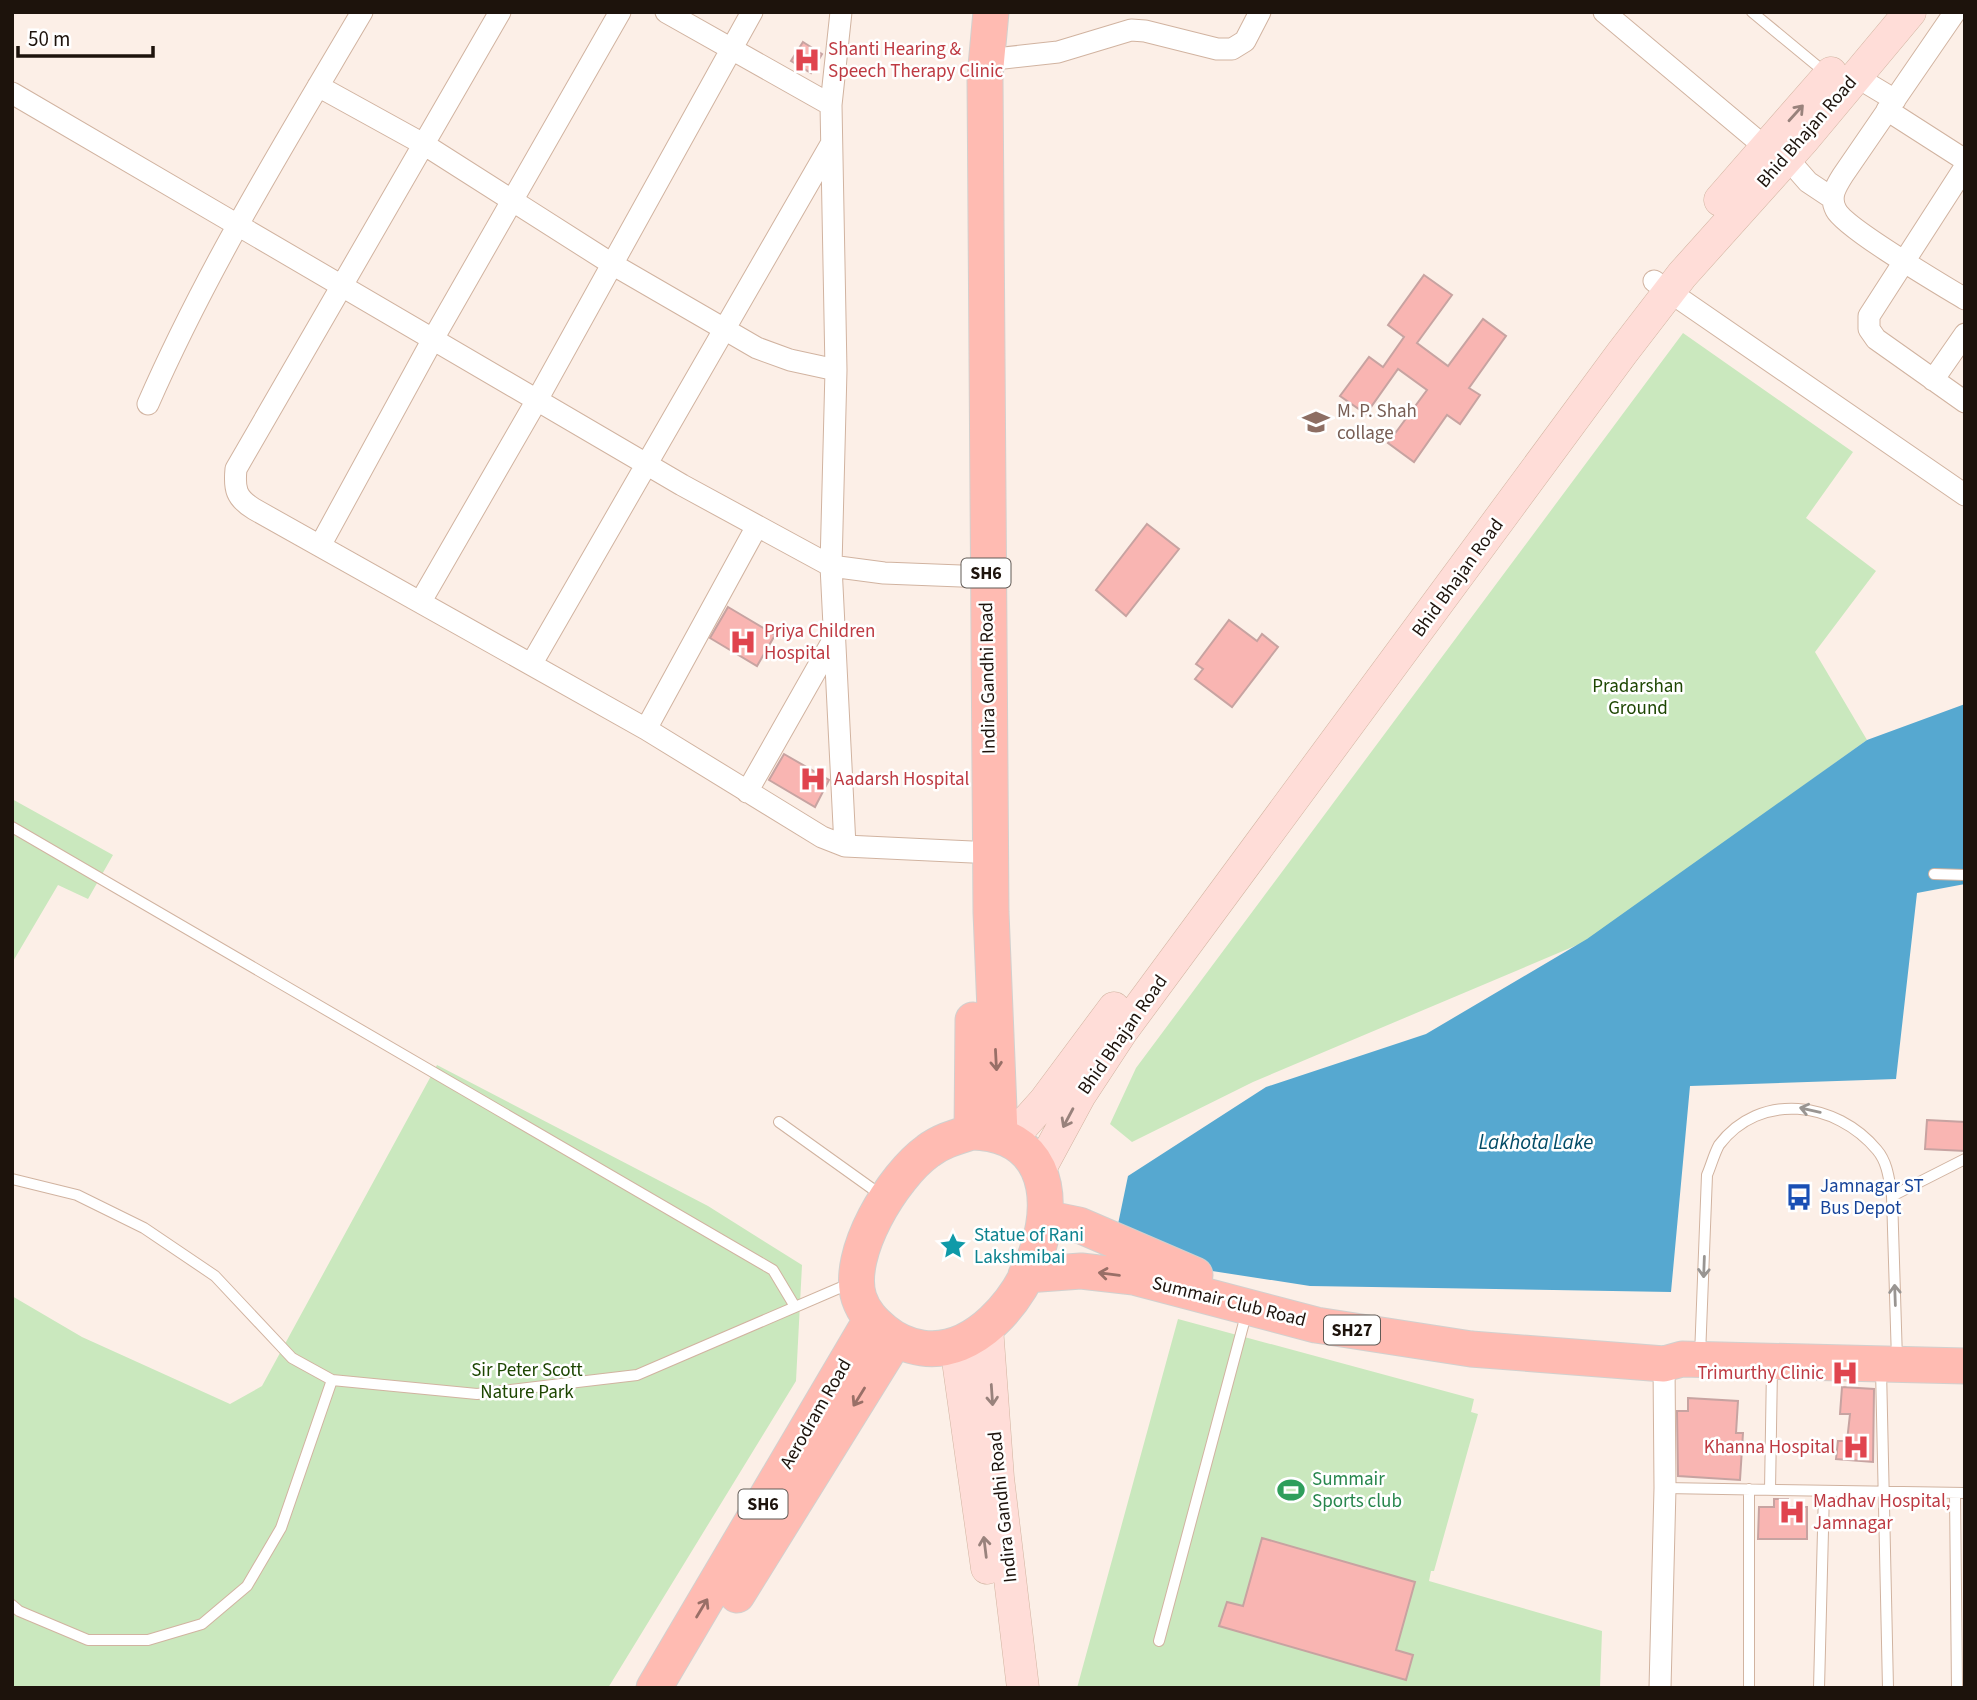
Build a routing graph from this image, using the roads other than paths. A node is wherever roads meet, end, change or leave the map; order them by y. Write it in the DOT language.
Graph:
graph roads {
  1 [pos="362,12"];
  2 [pos="500,12"];
  3 [pos="620,12"];
  4 [pos="666,12"];
  5 [pos="751,12"];
  6 [pos="842,12"];
  7 [pos="970,12"];
  8 [pos="991,12"];
  9 [pos="1259,12"];
  10 [pos="1604,12"];
  11 [pos="1752,12"];
  12 [pos="1886,12"];
  13 [pos="1910,12"];
  14 [pos="1955,12"];
  15 [pos="730,48"];
  16 [pos="986,60"];
  17 [pos="1842,76"];
  18 [pos="318,86"];
  19 [pos="12,93"];
  20 [pos="831,105"];
  21 [pos="1891,105"];
  22 [pos="425,145"];
  23 [pos="831,145"];
  24 [pos="1776,152"];
  25 [pos="1965,160"];
  26 [pos="1965,167"];
  27 [pos="1832,198"];
  28 [pos="513,200"];
  29 [pos="236,226"];
  30 [pos="1903,260"];
  31 [pos="612,264"];
  32 [pos="342,287"];
  33 [pos="1661,287"];
  34 [pos="1965,299"];
  35 [pos="723,328"];
  36 [pos="1965,334"];
  37 [pos="433,339"];
  38 [pos="836,370"];
  39 [pos="1933,380"];
  40 [pos="537,400"];
  41 [pos="1965,402"];
  42 [pos="148,404"];
  43 [pos="646,463"];
  44 [pos="1965,495"];
  45 [pos="757,526"];
  46 [pos="321,544"];
  47 [pos="831,566"];
  48 [pos="976,577"];
  49 [pos="421,601"];
  50 [pos="836,635"];
  51 [pos="532,663"];
  52 [pos="646,729"];
  53 [pos="747,792"];
  54 [pos="12,827"];
  55 [pos="845,846"];
  56 [pos="972,852"];
  57 [pos="1934,874"];
  58 [pos="1965,875"];
  59 [pos="779,1122"];
  60 [pos="994,1135"];
  61 [pos="1965,1159"];
  62 [pos="1041,1169"];
  63 [pos="12,1179"];
  64 [pos="1892,1196"];
  65 [pos="886,1199"];
  66 [pos="1045,1217"];
  67 [pos="1026,1275"];
  68 [pos="856,1281"];
  69 [pos="794,1305"];
  70 [pos="1248,1308"];
  71 [pos="987,1327"];
  72 [pos="883,1330"];
  73 [pos="956,1346"];
  74 [pos="1682,1361"];
  75 [pos="1772,1361"];
  76 [pos="1889,1363"];
  77 [pos="1965,1366"];
  78 [pos="331,1380"];
  79 [pos="1665,1488"];
  80 [pos="1749,1489"];
  81 [pos="1770,1490"];
  82 [pos="1824,1491"];
  83 [pos="1883,1492"];
  84 [pos="1960,1493"];
  85 [pos="12,1605"];
  86 [pos="1159,1641"];
  87 [pos="654,1688"];
  88 [pos="681,1688"];
  89 [pos="1003,1688"];
  90 [pos="1023,1688"];
  91 [pos="1660,1688"];
  92 [pos="1749,1688"];
  93 [pos="1819,1688"];
  94 [pos="1888,1688"];
  95 [pos="1957,1688"];
  1 -- 18 [label="street"];
  2 -- 22 [label="street"];
  3 -- 28 [label="street"];
  4 -- 15 [label="street"];
  5 -- 15 [label="street"];
  6 -- 20 [label="street"];
  7 -- 48 [label="main road, Indira Gandhi Road / SH6"];
  8 -- 16 [label="main road, Indira Gandhi Road / SH6"];
  9 -- 16 [label="street"];
  10 -- 24 [label="street"];
  11 -- 17 [label="lane"];
  12 -- 17 [label="main road, Bhid Bhajan Road"];
  13 -- 17 [label="main road, Bhid Bhajan Road"];
  14 -- 21 [label="street"];
  15 -- 20 [label="street"];
  15 -- 31 [label="street"];
  16 -- 48 [label="main road, Indira Gandhi Road / SH6"];
  17 -- 21 [label="street"];
  17 -- 24 [label="main road, Bhid Bhajan Road"];
  18 -- 22 [label="street"];
  18 -- 29 [label="street"];
  19 -- 29 [label="street"];
  20 -- 23 [label="street"];
  21 -- 25 [label="street"];
  21 -- 27 [label="street"];
  22 -- 28 [label="street"];
  22 -- 32 [label="street"];
  23 -- 35 [label="street"];
  23 -- 38 [label="street"];
  24 -- 27 [label="street"];
  24 -- 33 [label="main road, Bhid Bhajan Road"];
  26 -- 30 [label="street"];
  27 -- 30 [label="street"];
  28 -- 31 [label="street"];
  28 -- 37 [label="street"];
  29 -- 32 [label="street"];
  29 -- 42 [label="street"];
  30 -- 34 [label="street"];
  30 -- 39 [label="street"];
  31 -- 35 [label="street"];
  31 -- 40 [label="street"];
  32 -- 37 [label="street"];
  32 -- 46 [label="street"];
  33 -- 44 [label="street"];
  33 -- 60 [label="main road, Bhid Bhajan Road"];
  33 -- 62 [label="main road, Bhid Bhajan Road, one-way"];
  35 -- 38 [label="street"];
  35 -- 43 [label="street"];
  36 -- 39 [label="street"];
  37 -- 40 [label="street"];
  37 -- 46 [label="street"];
  38 -- 47 [label="street"];
  39 -- 41 [label="street"];
  40 -- 43 [label="street"];
  40 -- 49 [label="street"];
  43 -- 45 [label="street"];
  43 -- 51 [label="street"];
  45 -- 47 [label="street"];
  45 -- 52 [label="street"];
  46 -- 49 [label="street"];
  47 -- 48 [label="street"];
  47 -- 50 [label="street"];
  48 -- 56 [label="main road, Indira Gandhi Road / SH6"];
  48 -- 60 [label="main road, Indira Gandhi Road / SH6, one-way"];
  49 -- 51 [label="street"];
  50 -- 53 [label="street"];
  50 -- 55 [label="street"];
  51 -- 52 [label="street"];
  52 -- 53 [label="street"];
  53 -- 55 [label="street"];
  54 -- 69 [label="lane"];
  55 -- 56 [label="street"];
  56 -- 60 [label="main road, Indira Gandhi Road / SH6"];
  57 -- 58 [label="lane"];
  59 -- 65 [label="lane"];
  60 -- 62 [label="main road"];
  60 -- 65 [label="main road"];
  61 -- 64 [label="lane"];
  62 -- 66 [label="main road"];
  63 -- 78 [label="lane"];
  64 -- 74 [label="lane, one-way"];
  76 -- 64 [label="lane, one-way"];
  65 -- 68 [label="main road"];
  66 -- 67 [label="main road"];
  66 -- 74 [label="main road, Summair Club Road / SH27"];
  70 -- 67 [label="main road, Summair Club Road / SH27, one-way"];
  67 -- 71 [label="main road"];
  68 -- 69 [label="lane"];
  68 -- 72 [label="main road"];
  69 -- 78 [label="lane"];
  70 -- 74 [label="main road, Summair Club Road / SH27"];
  70 -- 86 [label="lane"];
  71 -- 73 [label="main road"];
  71 -- 90 [label="main road, Indira Gandhi Road, one-way"];
  72 -- 73 [label="main road"];
  87 -- 72 [label="main road, Aerodram Road / SH6, one-way"];
  72 -- 88 [label="main road, Aerodram Road / SH6, one-way"];
  89 -- 73 [label="main road, Indira Gandhi Road, one-way"];
  74 -- 75 [label="main road, Summair Club Road / SH27"];
  74 -- 79 [label="street"];
  75 -- 76 [label="main road, Summair Club Road / SH27"];
  75 -- 81 [label="lane"];
  76 -- 77 [label="main road, Summair Club Road / SH27"];
  76 -- 83 [label="lane"];
  78 -- 85 [label="lane"];
  79 -- 80 [label="lane"];
  79 -- 91 [label="street"];
  80 -- 81 [label="lane"];
  80 -- 92 [label="lane"];
  81 -- 82 [label="lane"];
  82 -- 83 [label="lane"];
  82 -- 93 [label="lane"];
  83 -- 84 [label="lane"];
  83 -- 94 [label="lane"];
  84 -- 95 [label="lane"];
}
